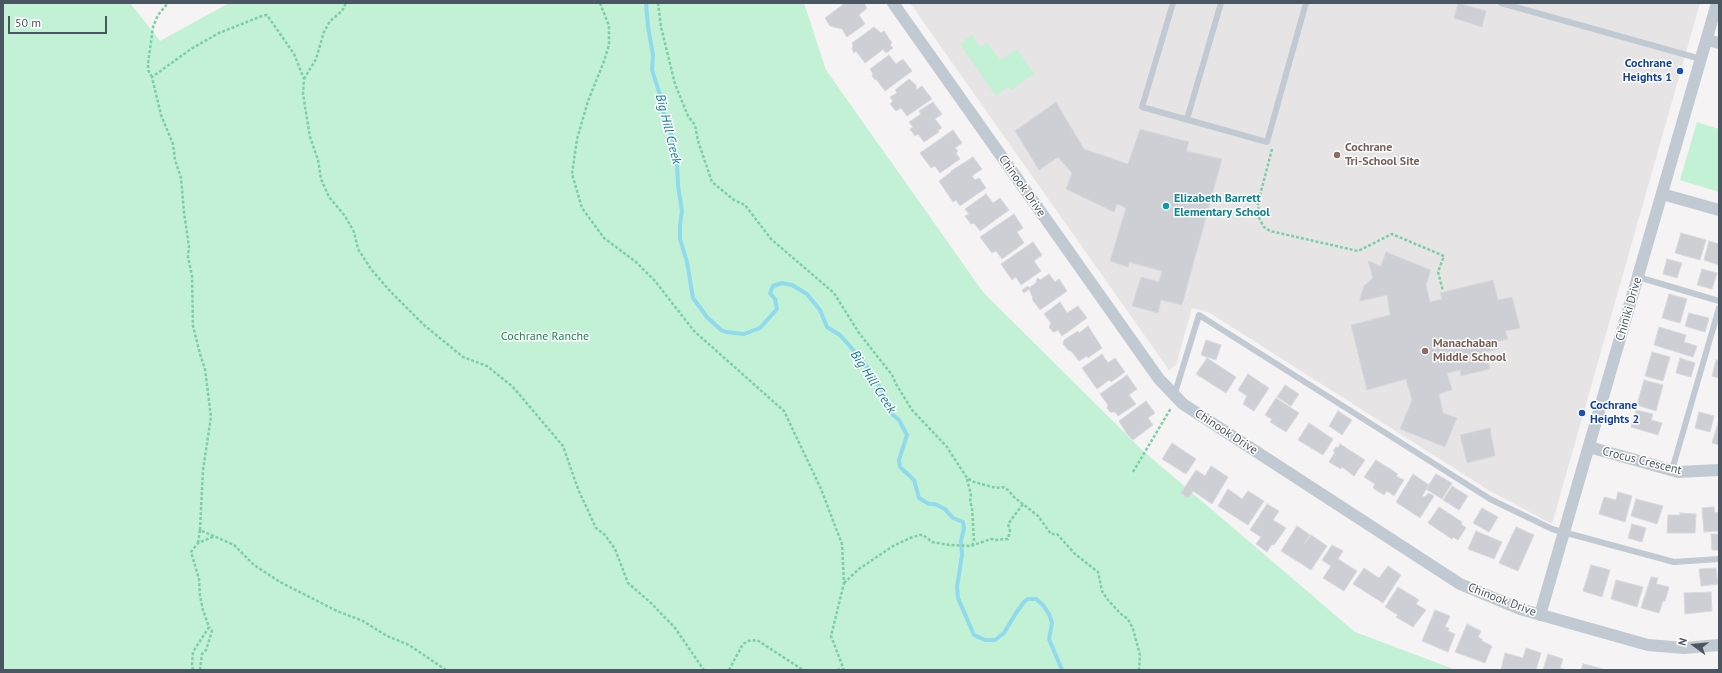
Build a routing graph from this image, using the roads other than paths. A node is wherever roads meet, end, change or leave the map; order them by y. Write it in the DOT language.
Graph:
graph roads {
  1 [pos="892,3"];
  2 [pos="1173,3"];
  3 [pos="1221,3"];
  4 [pos="1306,3"];
  5 [pos="1501,3"];
  6 [pos="1717,3"];
  7 [pos="1707,40"];
  8 [pos="1719,43"];
  9 [pos="1701,59"];
  10 [pos="1187,120"];
  11 [pos="1662,194"];
  12 [pos="1719,210"];
  13 [pos="1638,277"];
  14 [pos="1719,300"];
  15 [pos="1719,308"];
  16 [pos="1173,402"];
  17 [pos="1589,447"];
  18 [pos="1672,470"];
  19 [pos="1719,470"];
  20 [pos="1564,533"];
  21 [pos="1719,559"];
  22 [pos="1540,615"];
  23 [pos="1719,645"];
  1 -- 16 [label="street, Chinook Drive"];
  2 -- 10 [label="lane"];
  3 -- 10 [label="lane"];
  4 -- 10 [label="lane"];
  5 -- 9 [label="lane"];
  6 -- 7 [label="street, Chiniki Drive"];
  7 -- 8 [label="street"];
  7 -- 9 [label="street, Chiniki Drive"];
  9 -- 11 [label="street, Chiniki Drive"];
  11 -- 12 [label="street"];
  11 -- 13 [label="street, Chiniki Drive"];
  13 -- 14 [label="lane"];
  13 -- 17 [label="street, Chiniki Drive"];
  15 -- 18 [label="lane"];
  16 -- 20 [label="lane"];
  16 -- 22 [label="street, Chinook Drive"];
  17 -- 18 [label="street, Crocus Crescent"];
  17 -- 20 [label="street, Chiniki Drive"];
  18 -- 19 [label="street, Crocus Crescent"];
  20 -- 21 [label="lane"];
  20 -- 22 [label="street, Chiniki Drive"];
  22 -- 23 [label="street, Chinook Drive"];
}
